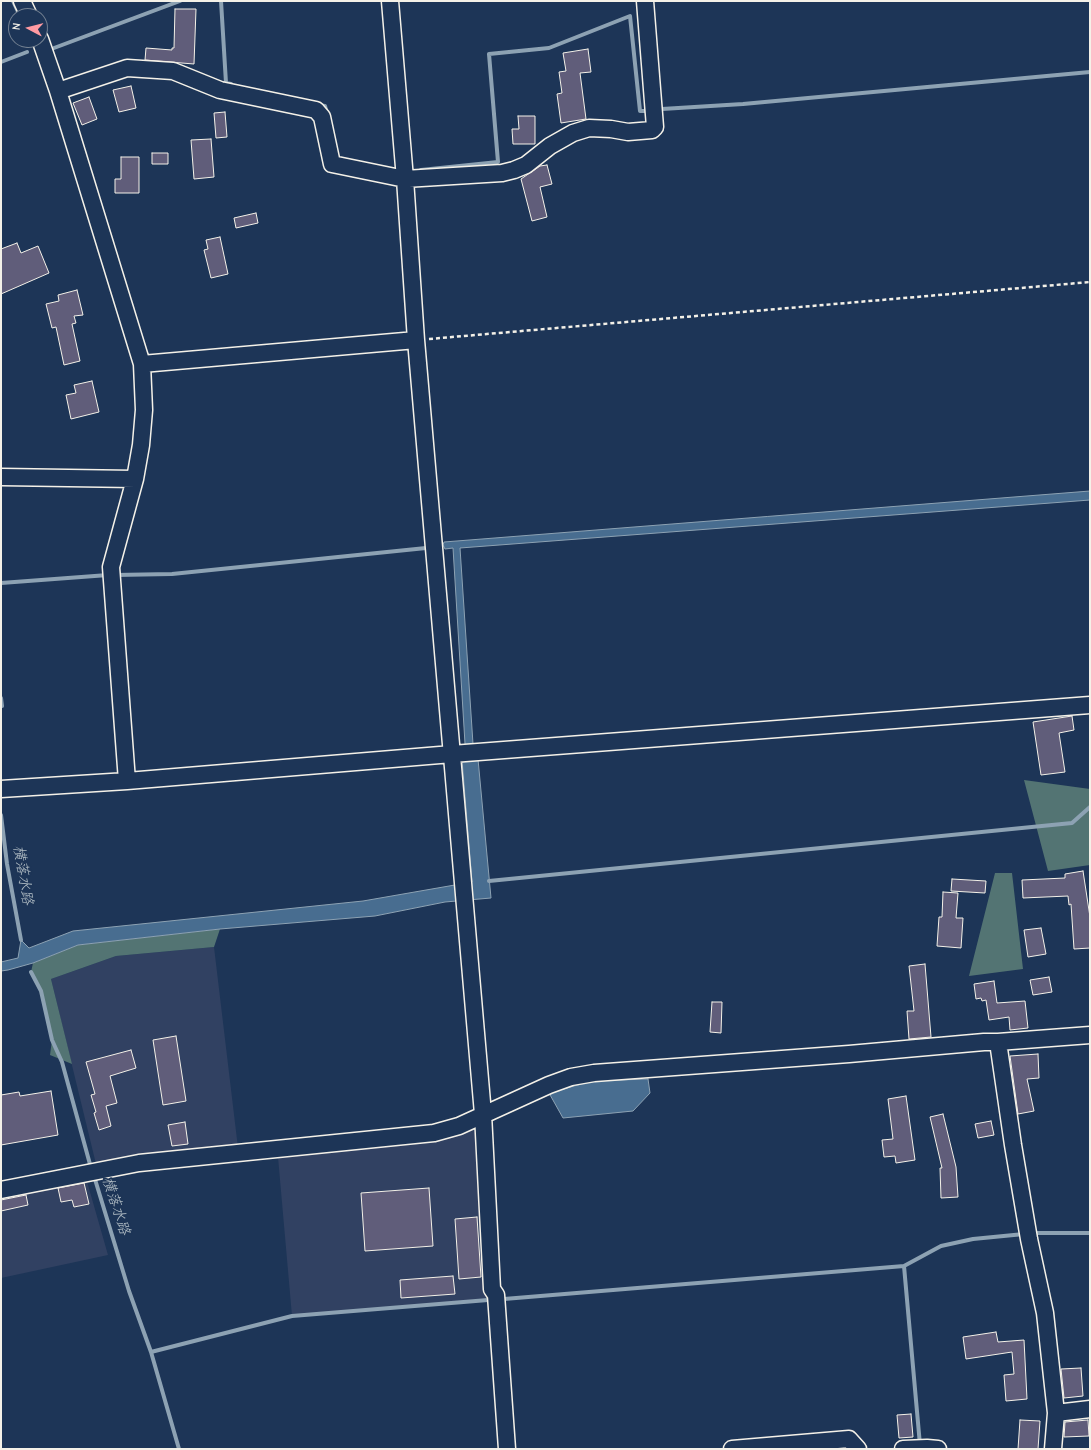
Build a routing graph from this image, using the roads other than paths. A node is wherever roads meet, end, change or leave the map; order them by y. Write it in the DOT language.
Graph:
graph roads {
  1 [pos="390,1"];
  2 [pos="646,1"];
  3 [pos="43,48"];
  4 [pos="58,91"];
  5 [pos="405,179"];
  6 [pos="416,340"];
  7 [pos="142,364"];
  8 [pos="1,477"];
  9 [pos="135,479"];
  10 [pos="1090,705"];
  11 [pos="452,754"];
  12 [pos="127,781"];
  13 [pos="5,789"];
  14 [pos="1090,1035"];
  15 [pos="998,1042"];
  16 [pos="483,1114"];
  17 [pos="1,1190"];
  18 [pos="1090,1409"];
  19 [pos="1056,1413"];
  20 [pos="507,1449"];
  21 [pos="732,1449"];
  22 [pos="858,1449"];
  23 [pos="1053,1449"];
  1 -- 5 [label="street"];
  2 -- 5 [label="street"];
  3 -- 4 [label="street"];
  4 -- 5 [label="street"];
  4 -- 7 [label="street"];
  5 -- 6 [label="street"];
  6 -- 7 [label="street"];
  6 -- 11 [label="street"];
  7 -- 9 [label="street"];
  8 -- 9 [label="street"];
  9 -- 12 [label="street"];
  10 -- 11 [label="street"];
  11 -- 12 [label="street"];
  11 -- 16 [label="street"];
  12 -- 13 [label="street"];
  14 -- 15 [label="street"];
  15 -- 16 [label="street"];
  15 -- 19 [label="street"];
  16 -- 17 [label="street"];
  16 -- 20 [label="street"];
  18 -- 19 [label="street"];
  19 -- 23 [label="street"];
  21 -- 22 [label="street"];
}
